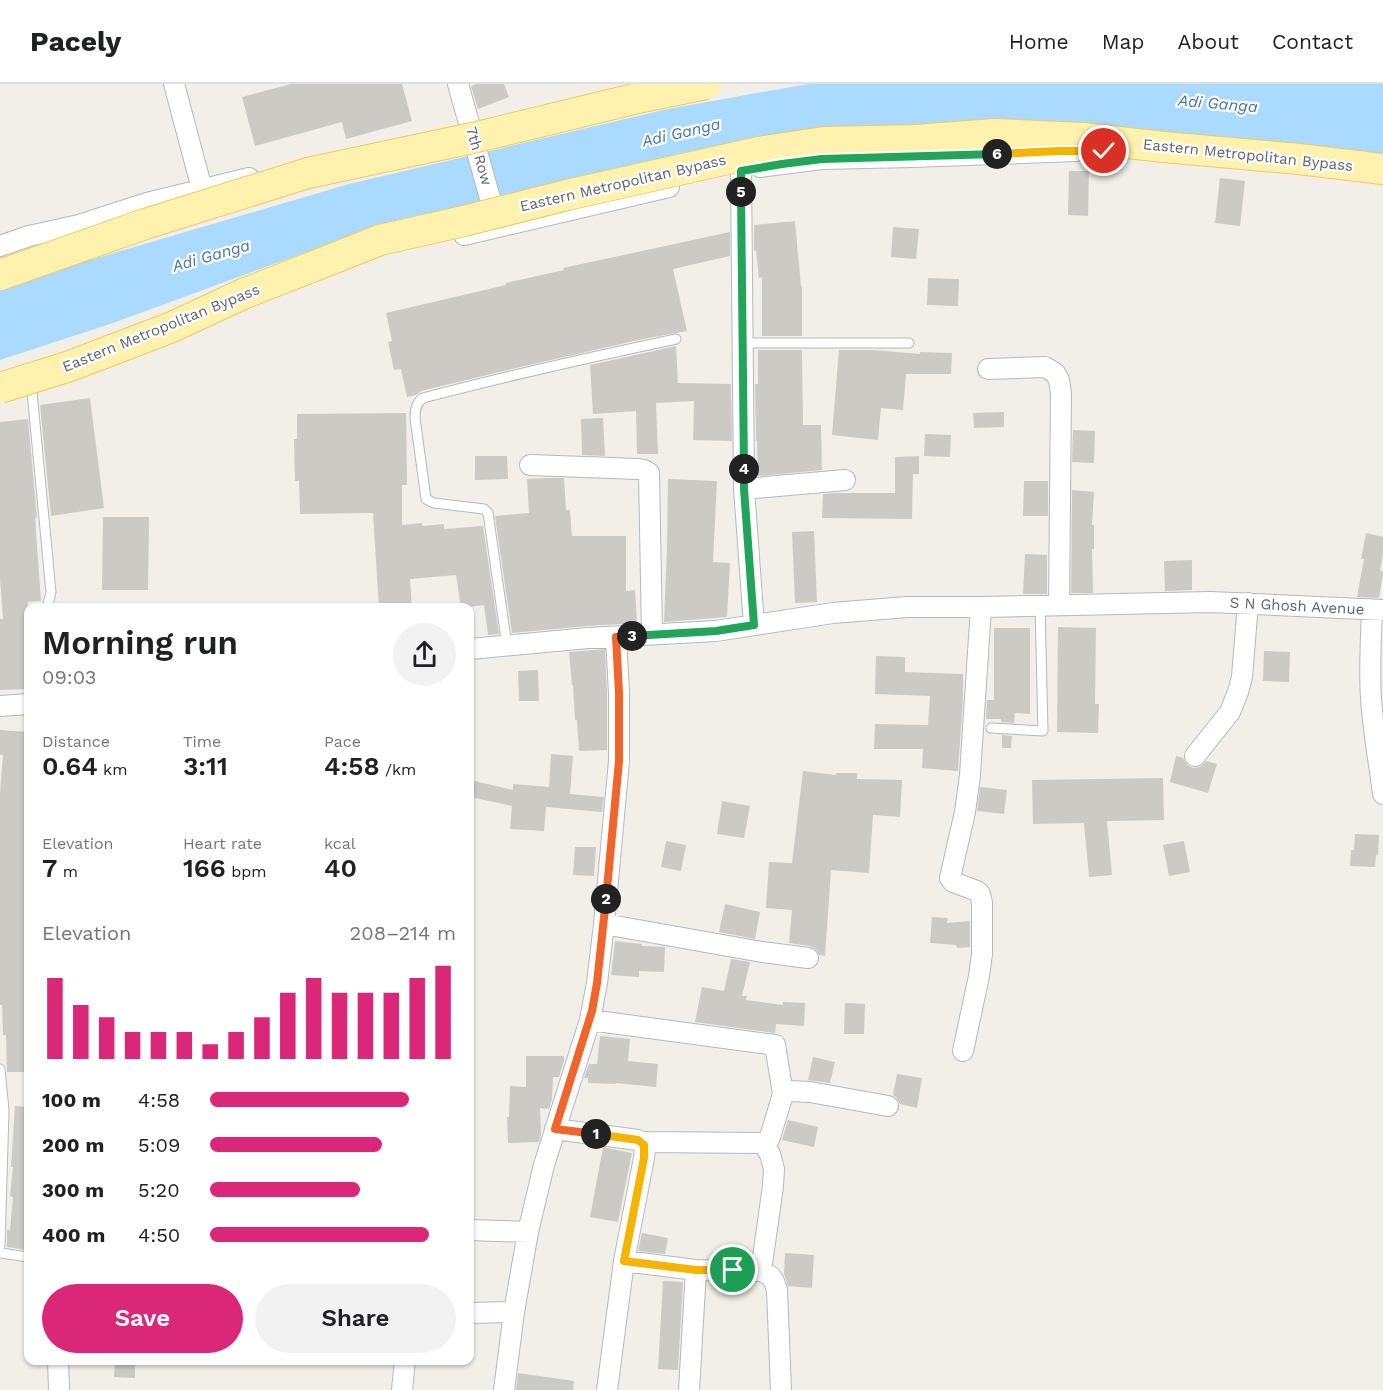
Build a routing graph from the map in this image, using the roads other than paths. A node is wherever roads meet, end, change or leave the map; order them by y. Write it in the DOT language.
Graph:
graph roads {
  1 [pos="174,84"];
  2 [pos="458,84"];
  3 [pos="663,84"];
  4 [pos="706,84"];
  5 [pos="470,127"];
  6 [pos="1164,147"];
  7 [pos="1383,169"];
  8 [pos="741,171"];
  9 [pos="202,189"];
  10 [pos="498,228"];
  11 [pos="0,246"];
  12 [pos="0,275"];
  13 [pos="676,339"];
  14 [pos="909,342"];
  15 [pos="743,343"];
  16 [pos="988,369"];
  17 [pos="0,388"];
  18 [pos="33,392"];
  19 [pos="0,399"];
  20 [pos="530,465"];
  21 [pos="845,480"];
  22 [pos="744,489"];
  23 [pos="48,603"];
  24 [pos="1248,603"];
  25 [pos="1049,606"];
  26 [pos="981,608"];
  27 [pos="1378,610"];
  28 [pos="754,625"];
  29 [pos="652,635"];
  30 [pos="616,637"];
  31 [pos="507,646"];
  32 [pos="474,649"];
  33 [pos="24,704"];
  34 [pos="0,706"];
  35 [pos="991,728"];
  36 [pos="1195,756"];
  37 [pos="1383,794"];
  38 [pos="604,924"];
  39 [pos="808,958"];
  40 [pos="590,1020"];
  41 [pos="963,1050"];
  42 [pos="0,1069"];
  43 [pos="783,1094"];
  44 [pos="888,1106"];
  45 [pos="555,1129"];
  46 [pos="642,1142"];
  47 [pos="763,1143"];
  48 [pos="474,1230"];
  49 [pos="528,1232"];
  50 [pos="0,1246"];
  51 [pos="0,1253"];
  52 [pos="24,1256"];
  53 [pos="624,1261"];
  54 [pos="696,1270"];
  55 [pos="761,1271"];
  56 [pos="514,1312"];
  57 [pos="474,1313"];
  58 [pos="58,1365"];
  59 [pos="404,1365"];
  60 [pos="59,1390"];
  61 [pos="402,1390"];
  62 [pos="504,1390"];
  63 [pos="607,1390"];
  64 [pos="689,1390"];
  65 [pos="781,1390"];
  1 -- 9 [label="street"];
  2 -- 5 [label="street, 7th Row"];
  3 -- 5 [label="street"];
  4 -- 12 [label="main road, bridge"];
  5 -- 9 [label="street"];
  5 -- 10 [label="street, 7th Row"];
  6 -- 7 [label="main road, Eastern Metropolitan Bypass"];
  6 -- 8 [label="street"];
  6 -- 17 [label="main road, Eastern Metropolitan Bypass, bridge"];
  8 -- 10 [label="street"];
  8 -- 15 [label="street"];
  9 -- 11 [label="street"];
  10 -- 18 [label="street"];
  13 -- 31 [label="lane"];
  14 -- 15 [label="lane"];
  15 -- 22 [label="street"];
  16 -- 25 [label="street"];
  18 -- 19 [label="street"];
  18 -- 23 [label="lane"];
  20 -- 29 [label="street"];
  21 -- 22 [label="street"];
  22 -- 28 [label="street"];
  24 -- 25 [label="street, S N Ghosh Avenue"];
  24 -- 27 [label="street, S N Ghosh Avenue"];
  24 -- 36 [label="street"];
  25 -- 26 [label="street, S N Ghosh Avenue"];
  25 -- 35 [label="lane"];
  26 -- 28 [label="street, S N Ghosh Avenue"];
  26 -- 41 [label="street"];
  27 -- 37 [label="street"];
  28 -- 29 [label="street, S N Ghosh Avenue"];
  29 -- 30 [label="street, S N Ghosh Avenue"];
  30 -- 31 [label="street, S N Ghosh Avenue"];
  30 -- 38 [label="street"];
  31 -- 32 [label="street, S N Ghosh Avenue"];
  33 -- 34 [label="street"];
  38 -- 39 [label="street"];
  38 -- 40 [label="street"];
  40 -- 43 [label="street"];
  40 -- 45 [label="street"];
  42 -- 50 [label="lane"];
  43 -- 44 [label="street"];
  43 -- 47 [label="street"];
  45 -- 46 [label="street"];
  45 -- 49 [label="street"];
  46 -- 47 [label="street"];
  46 -- 53 [label="street"];
  47 -- 55 [label="street"];
  48 -- 49 [label="street"];
  49 -- 56 [label="street"];
  51 -- 52 [label="lane"];
  53 -- 54 [label="street"];
  53 -- 63 [label="street"];
  54 -- 55 [label="street"];
  54 -- 64 [label="street"];
  55 -- 65 [label="street"];
  56 -- 57 [label="street"];
  56 -- 62 [label="street"];
  58 -- 60 [label="street"];
  59 -- 61 [label="street"];
}
